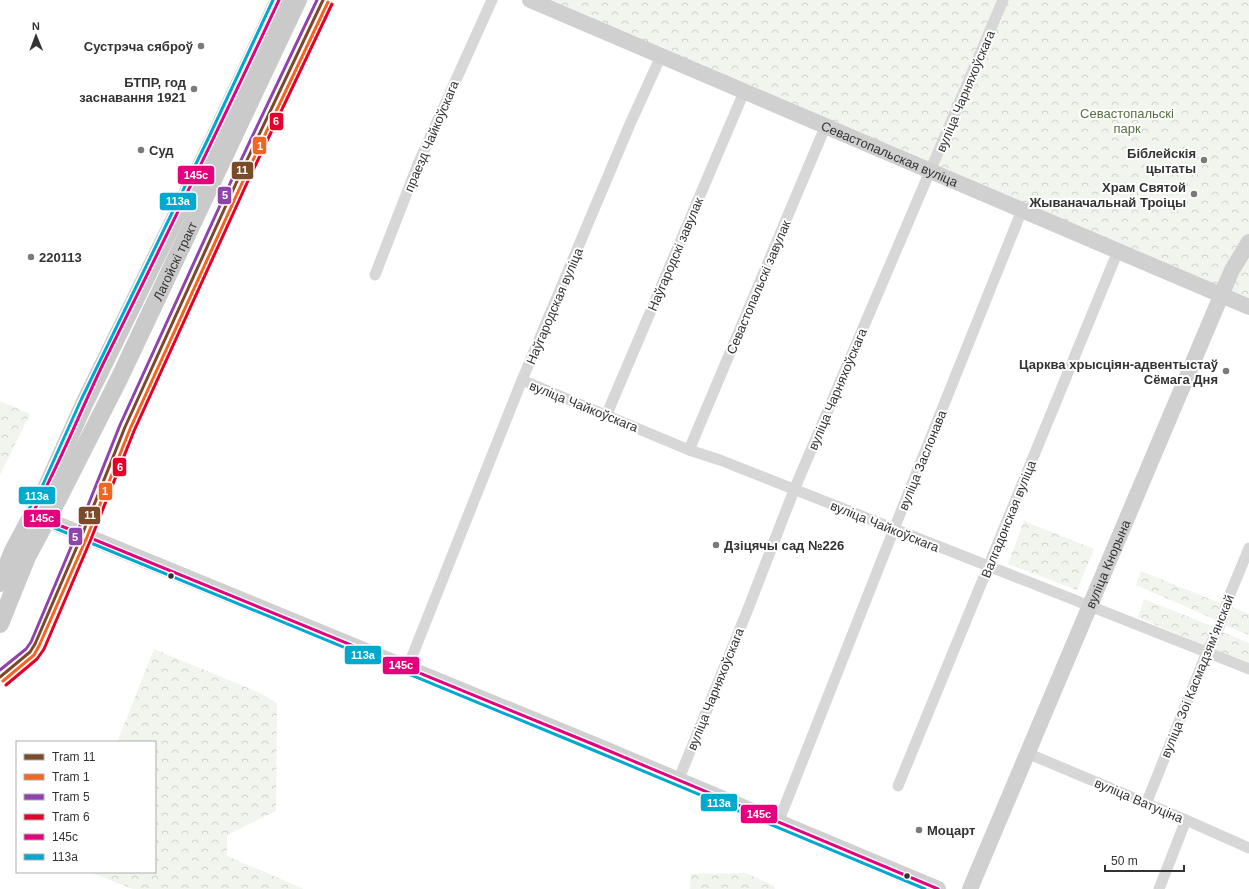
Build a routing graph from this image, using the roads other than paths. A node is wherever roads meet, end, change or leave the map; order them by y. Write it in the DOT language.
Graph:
graph roads {
  1 [pos="279,0"];
  2 [pos="298,0"];
  3 [pos="492,0"];
  4 [pos="530,0"];
  5 [pos="1004,0"];
  6 [pos="661,56"];
  7 [pos="744,92"];
  8 [pos="826,125"];
  9 [pos="930,170"];
  10 [pos="1022,210"];
  11 [pos="1249,242"];
  12 [pos="1118,251"];
  13 [pos="374,275"];
  14 [pos="1221,295"];
  15 [pos="1249,307"];
  16 [pos="522,380"];
  17 [pos="606,416"];
  18 [pos="690,450"];
  19 [pos="794,490"];
  20 [pos="39,517"];
  21 [pos="894,529"];
  22 [pos="1249,548"];
  23 [pos="988,566"];
  24 [pos="0,583"];
  25 [pos="1090,606"];
  26 [pos="0,624"];
  27 [pos="1207,652"];
  28 [pos="407,669"];
  29 [pos="1249,669"];
  30 [pos="1027,753"];
  31 [pos="678,781"];
  32 [pos="898,786"];
  33 [pos="1146,804"];
  34 [pos="1186,820"];
  35 [pos="778,822"];
  36 [pos="1249,848"];
  37 [pos="938,889"];
  38 [pos="970,889"];
  39 [pos="1159,889"];
  1 -- 20 [label="main road, Лагойскі тракт"];
  2 -- 20 [label="main road, Лагойскі тракт"];
  3 -- 13 [label="street, праезд Чайкоўскага"];
  4 -- 6 [label="main road, Севастопальская вуліца"];
  5 -- 9 [label="street, вуліца Чарняхоўскага"];
  6 -- 7 [label="main road, Севастопальская вуліца"];
  6 -- 16 [label="street, Наўгародская вуліца"];
  7 -- 8 [label="main road, Севастопальская вуліца"];
  7 -- 17 [label="street, Наўгародскі завулак"];
  8 -- 9 [label="main road, Севастопальская вуліца"];
  8 -- 18 [label="street, Севастопальскі завулак"];
  9 -- 10 [label="main road, Севастопальская вуліца"];
  9 -- 19 [label="street, вуліца Чарняхоўскага"];
  10 -- 12 [label="main road, Севастопальская вуліца"];
  10 -- 21 [label="street, вуліца Заслонава"];
  11 -- 14 [label="main road, вуліца Кнорына"];
  12 -- 14 [label="main road, Севастопальская вуліца"];
  12 -- 23 [label="street, Валгадонская вуліца"];
  14 -- 15 [label="main road, Севастопальская вуліца"];
  14 -- 25 [label="main road, вуліца Кнорына"];
  16 -- 17 [label="street, вуліца Чайкоўскага"];
  16 -- 28 [label="street, Наўгародская вуліца"];
  17 -- 18 [label="street, вуліца Чайкоўскага"];
  18 -- 19 [label="street, вуліца Чайкоўскага"];
  19 -- 21 [label="street, вуліца Чайкоўскага"];
  19 -- 31 [label="street, вуліца Чарняхоўскага"];
  20 -- 24 [label="main road"];
  20 -- 26 [label="main road"];
  20 -- 28 [label="main road"];
  21 -- 23 [label="street, вуліца Чайкоўскага"];
  21 -- 35 [label="street, вуліца Заслонава"];
  22 -- 27 [label="street, вуліца Зоі Касмадзямʼянскай"];
  23 -- 25 [label="street, вуліца Чайкоўскага"];
  23 -- 32 [label="street, Валгадонская вуліца"];
  25 -- 27 [label="street, вуліца Чайкоўскага"];
  25 -- 30 [label="main road, вуліца Кнорына"];
  27 -- 29 [label="street, вуліца Чайкоўскага"];
  27 -- 33 [label="street, вуліца Зоі Касмадзямʼянскай"];
  28 -- 31 [label="main road"];
  30 -- 33 [label="street, вуліца Ватуціна"];
  30 -- 38 [label="main road, вуліца Кнорына"];
  31 -- 35 [label="main road"];
  33 -- 34 [label="street, вуліца Ватуціна"];
  34 -- 36 [label="street, вуліца Ватуціна"];
  34 -- 39 [label="street"];
  35 -- 37 [label="main road"];
}
